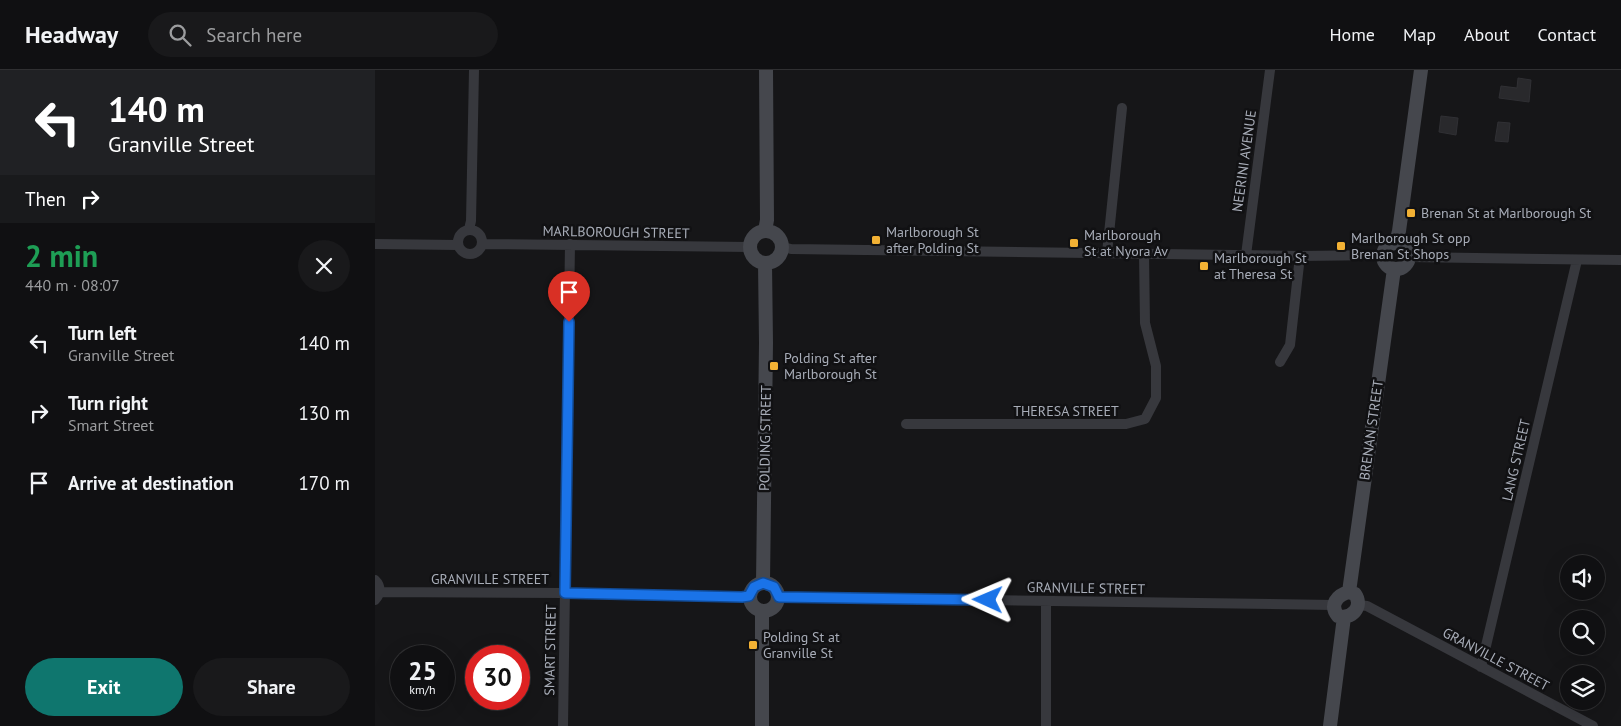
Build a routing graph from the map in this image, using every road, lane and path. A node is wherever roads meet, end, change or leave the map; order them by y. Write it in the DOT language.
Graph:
graph roads {
  1 [pos="473,70"];
  2 [pos="766,70"];
  3 [pos="1270,70"];
  4 [pos="1421,70"];
  5 [pos="1122,108"];
  6 [pos="469,229"];
  7 [pos="765,231"];
  8 [pos="1396,243"];
  9 [pos="375,244"];
  10 [pos="482,244"];
  11 [pos="570,244"];
  12 [pos="458,245"];
  13 [pos="750,247"];
  14 [pos="783,247"];
  15 [pos="1107,253"];
  16 [pos="1144,254"];
  17 [pos="1246,255"];
  18 [pos="1383,255"];
  19 [pos="1300,256"];
  20 [pos="1409,258"];
  21 [pos="1577,260"];
  22 [pos="1621,260"];
  23 [pos="765,264"];
  24 [pos="1394,269"];
  25 [pos="1280,362"];
  26 [pos="906,424"];
  27 [pos="375,580"];
  28 [pos="763,583"];
  29 [pos="1349,592"];
  30 [pos="565,593"];
  31 [pos="377,596"];
  32 [pos="749,596"];
  33 [pos="779,597"];
  34 [pos="1046,601"];
  35 [pos="1334,605"];
  36 [pos="1359,605"];
  37 [pos="762,612"];
  38 [pos="1344,617"];
  39 [pos="1481,667"];
  40 [pos="563,726"];
  41 [pos="762,726"];
  42 [pos="1046,726"];
  43 [pos="1330,726"];
  44 [pos="1593,726"];
  1 -- 6 [label="street"];
  2 -- 7 [label="main road"];
  3 -- 17 [label="street, NEERINI AVENUE"];
  4 -- 8 [label="main road"];
  5 -- 15 [label="street"];
  6 -- 10 [label="street"];
  6 -- 12 [label="street"];
  7 -- 13 [label="main road"];
  7 -- 14 [label="main road"];
  8 -- 18 [label="main road"];
  8 -- 20 [label="main road"];
  9 -- 12 [label="street"];
  10 -- 11 [label="street, MARLBOROUGH STREET"];
  10 -- 12 [label="street"];
  11 -- 13 [label="street, MARLBOROUGH STREET"];
  11 -- 30 [label="street, SMART STREET"];
  13 -- 23 [label="main road"];
  14 -- 15 [label="street"];
  14 -- 23 [label="main road"];
  15 -- 16 [label="street"];
  16 -- 17 [label="street"];
  16 -- 26 [label="street, THERESA STREET"];
  17 -- 19 [label="street"];
  18 -- 19 [label="street"];
  18 -- 24 [label="main road"];
  19 -- 25 [label="street"];
  20 -- 21 [label="street"];
  20 -- 24 [label="main road"];
  21 -- 22 [label="street"];
  21 -- 39 [label="street, LANG STREET"];
  23 -- 28 [label="main road, POLDING STREET"];
  24 -- 29 [label="main road, BRENAN STREET"];
  27 -- 31 [label="street"];
  28 -- 32 [label="main road"];
  28 -- 33 [label="main road"];
  29 -- 35 [label="main road"];
  29 -- 36 [label="main road"];
  30 -- 31 [label="street, GRANVILLE STREET"];
  30 -- 32 [label="street, GRANVILLE STREET"];
  30 -- 40 [label="street, SMART STREET"];
  32 -- 37 [label="main road"];
  33 -- 34 [label="street, GRANVILLE STREET"];
  33 -- 37 [label="main road"];
  34 -- 35 [label="street, GRANVILLE STREET"];
  34 -- 42 [label="street"];
  35 -- 38 [label="main road"];
  36 -- 38 [label="main road"];
  36 -- 39 [label="street, GRANVILLE STREET"];
  37 -- 41 [label="main road"];
  38 -- 43 [label="main road"];
  39 -- 44 [label="street, GRANVILLE STREET"];
}
